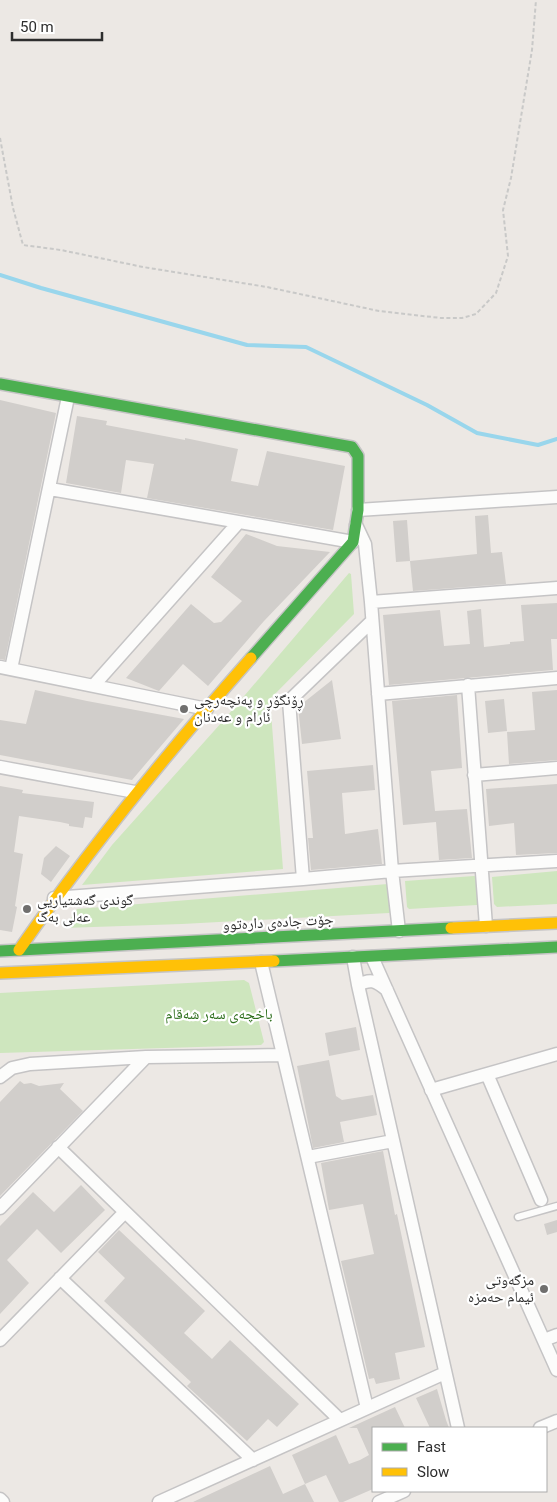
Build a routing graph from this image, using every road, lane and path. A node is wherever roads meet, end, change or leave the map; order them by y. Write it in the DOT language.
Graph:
graph roads {
  1 [pos="536,0"];
  2 [pos="0,138"];
  3 [pos="0,384"];
  4 [pos="68,397"];
  5 [pos="50,489"];
  6 [pos="557,497"];
  7 [pos="358,510"];
  8 [pos="238,523"];
  9 [pos="356,525"];
  10 [pos="353,542"];
  11 [pos="557,588"];
  12 [pos="371,602"];
  13 [pos="372,621"];
  14 [pos="6,668"];
  15 [pos="557,678"];
  16 [pos="94,685"];
  17 [pos="468,685"];
  18 [pos="378,694"];
  19 [pos="207,709"];
  20 [pos="0,767"];
  21 [pos="557,768"];
  22 [pos="474,775"];
  23 [pos="135,792"];
  24 [pos="557,861"];
  25 [pos="482,866"];
  26 [pos="392,871"];
  27 [pos="303,879"];
  28 [pos="54,898"];
  29 [pos="557,923"];
  30 [pos="486,926"];
  31 [pos="399,931"];
  32 [pos="557,947"];
  33 [pos="19,950"];
  34 [pos="0,951"];
  35 [pos="254,953"];
  36 [pos="353,957"];
  37 [pos="372,957"];
  38 [pos="0,972"];
  39 [pos="358,986"];
  40 [pos="387,990"];
  41 [pos="283,1054"];
  42 [pos="557,1054"];
  43 [pos="146,1057"];
  44 [pos="487,1074"];
  45 [pos="0,1077"];
  46 [pos="431,1090"];
  47 [pos="393,1140"];
  48 [pos="58,1147"];
  49 [pos="308,1157"];
  50 [pos="541,1200"];
  51 [pos="557,1206"];
  52 [pos="0,1208"];
  53 [pos="125,1212"];
  54 [pos="518,1217"];
  55 [pos="60,1278"];
  56 [pos="557,1336"];
  57 [pos="0,1340"];
  58 [pos="544,1340"];
  59 [pos="557,1370"];
  60 [pos="445,1373"];
  61 [pos="367,1408"];
  62 [pos="340,1420"];
  63 [pos="557,1421"];
  64 [pos="458,1427"];
  65 [pos="542,1427"];
  66 [pos="253,1460"];
  67 [pos="402,1492"];
  68 [pos="0,1499"];
  69 [pos="3,1502"];
  70 [pos="159,1502"];
  71 [pos="379,1502"];
  1 -- 2 [label="path"];
  3 -- 4 [label="main road"];
  4 -- 5 [label="street"];
  4 -- 7 [label="main road"];
  5 -- 8 [label="street"];
  5 -- 14 [label="street"];
  6 -- 7 [label="street"];
  7 -- 9 [label="main road"];
  8 -- 10 [label="street"];
  8 -- 16 [label="street"];
  9 -- 10 [label="main road"];
  9 -- 12 [label="street"];
  10 -- 19 [label="main road"];
  11 -- 12 [label="street"];
  12 -- 13 [label="street"];
  13 -- 18 [label="street"];
  13 -- 27 [label="street"];
  14 -- 16 [label="street"];
  15 -- 17 [label="street"];
  16 -- 19 [label="street"];
  17 -- 18 [label="street"];
  17 -- 22 [label="street"];
  18 -- 26 [label="street"];
  19 -- 23 [label="main road"];
  20 -- 23 [label="street"];
  21 -- 22 [label="street"];
  22 -- 25 [label="street"];
  23 -- 28 [label="main road"];
  24 -- 25 [label="street"];
  25 -- 26 [label="street"];
  25 -- 30 [label="street"];
  26 -- 27 [label="street"];
  26 -- 31 [label="street"];
  27 -- 28 [label="street"];
  28 -- 33 [label="main road"];
  29 -- 30 [label="main road, جۆت جادەی دارەتوو"];
  30 -- 31 [label="main road, جۆت جادەی دارەتوو"];
  31 -- 35 [label="main road, جۆت جادەی دارەتوو"];
  32 -- 37 [label="main road, جۆت جادەی دارەتوو"];
  33 -- 34 [label="main road, جۆت جادەی دارەتوو"];
  33 -- 35 [label="main road, جۆت جادەی دارەتوو"];
  35 -- 36 [label="main road, جۆت جادەی دارەتوو"];
  35 -- 38 [label="main road, جۆت جادەی دارەتوو"];
  35 -- 41 [label="street"];
  36 -- 37 [label="main road, جۆت جادەی دارەتوو"];
  36 -- 39 [label="street"];
  37 -- 40 [label="street"];
  39 -- 40 [label="street"];
  39 -- 47 [label="street"];
  40 -- 46 [label="street"];
  41 -- 43 [label="street"];
  41 -- 49 [label="street"];
  42 -- 44 [label="street"];
  43 -- 45 [label="street"];
  43 -- 48 [label="street"];
  44 -- 46 [label="street"];
  44 -- 50 [label="street"];
  46 -- 58 [label="street"];
  47 -- 49 [label="street"];
  47 -- 60 [label="street"];
  48 -- 52 [label="street"];
  48 -- 53 [label="street"];
  49 -- 61 [label="street"];
  51 -- 54 [label="lane"];
  53 -- 55 [label="street"];
  53 -- 62 [label="street"];
  55 -- 57 [label="street"];
  55 -- 66 [label="street"];
  56 -- 58 [label="street"];
  58 -- 59 [label="street"];
  60 -- 61 [label="street"];
  60 -- 64 [label="street"];
  61 -- 62 [label="street"];
  62 -- 66 [label="street"];
  63 -- 65 [label="street"];
  66 -- 70 [label="street"];
  67 -- 71 [label="street"];
  68 -- 69 [label="street"];
}
